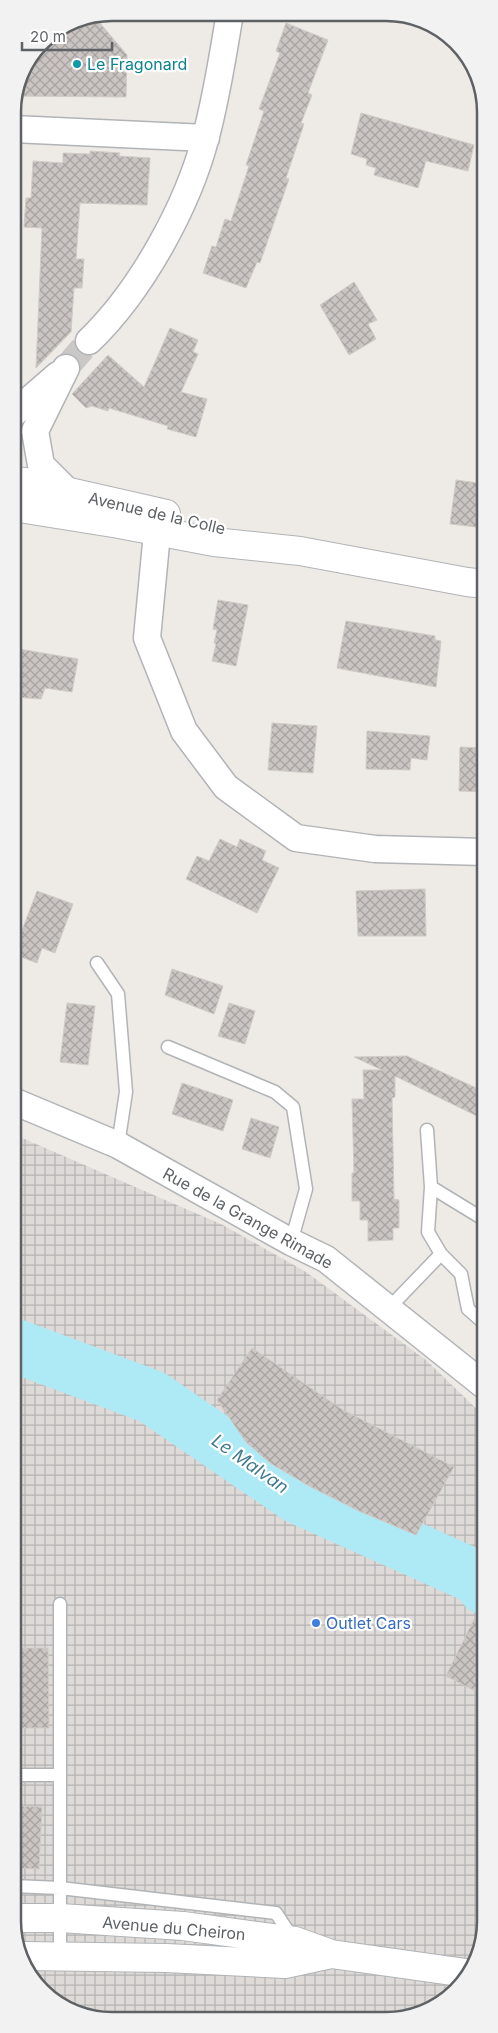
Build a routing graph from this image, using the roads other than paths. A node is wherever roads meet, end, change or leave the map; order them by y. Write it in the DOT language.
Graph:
graph roads {
  1 [pos="229,21"];
  2 [pos="21,128"];
  3 [pos="206,138"];
  4 [pos="89,341"];
  5 [pos="21,407"];
  6 [pos="21,483"];
  7 [pos="68,492"];
  8 [pos="21,508"];
  9 [pos="158,522"];
  10 [pos="477,585"];
  11 [pos="477,852"];
  12 [pos="97,963"];
  13 [pos="168,1047"];
  14 [pos="21,1104"];
  15 [pos="427,1130"];
  16 [pos="118,1144"];
  17 [pos="432,1187"];
  18 [pos="477,1215"];
  19 [pos="291,1242"];
  20 [pos="441,1254"];
  21 [pos="388,1309"];
  22 [pos="477,1317"];
  23 [pos="477,1380"];
  24 [pos="60,1604"];
  25 [pos="21,1775"];
  26 [pos="59,1775"];
  27 [pos="21,1886"];
  28 [pos="60,1888"];
  29 [pos="21,1918"];
  30 [pos="60,1918"];
  31 [pos="295,1941"];
  32 [pos="332,1954"];
  33 [pos="29,1956"];
  34 [pos="60,1956"];
  35 [pos="460,1973"];
  1 -- 3 [label="street"];
  2 -- 3 [label="street"];
  3 -- 4 [label="street"];
  5 -- 7 [label="street"];
  6 -- 7 [label="main road, Avenue de la Colle"];
  7 -- 9 [label="main road, Avenue de la Colle"];
  8 -- 9 [label="main road, Avenue de la Colle"];
  9 -- 10 [label="main road, Avenue de la Colle"];
  9 -- 11 [label="street"];
  12 -- 16 [label="lane"];
  13 -- 19 [label="lane"];
  14 -- 16 [label="street, Rue de la Grange Rimade"];
  15 -- 17 [label="lane"];
  16 -- 19 [label="street, Rue de la Grange Rimade"];
  17 -- 18 [label="lane"];
  17 -- 20 [label="lane"];
  19 -- 21 [label="street, Rue de la Grange Rimade"];
  20 -- 21 [label="lane"];
  20 -- 22 [label="lane"];
  21 -- 23 [label="street, Rue de la Grange Rimade"];
  24 -- 26 [label="lane"];
  25 -- 26 [label="lane"];
  26 -- 28 [label="lane"];
  27 -- 28 [label="lane"];
  28 -- 30 [label="lane"];
  28 -- 31 [label="lane"];
  29 -- 30 [label="main road, Avenue du Cheiron"];
  30 -- 31 [label="main road, Avenue du Cheiron"];
  30 -- 34 [label="lane"];
  31 -- 32 [label="main road, Avenue du Cheiron"];
  32 -- 34 [label="main road, Avenue du Cheiron"];
  32 -- 35 [label="main road, Avenue du Cheiron"];
  33 -- 34 [label="main road, Avenue du Cheiron"];
}
